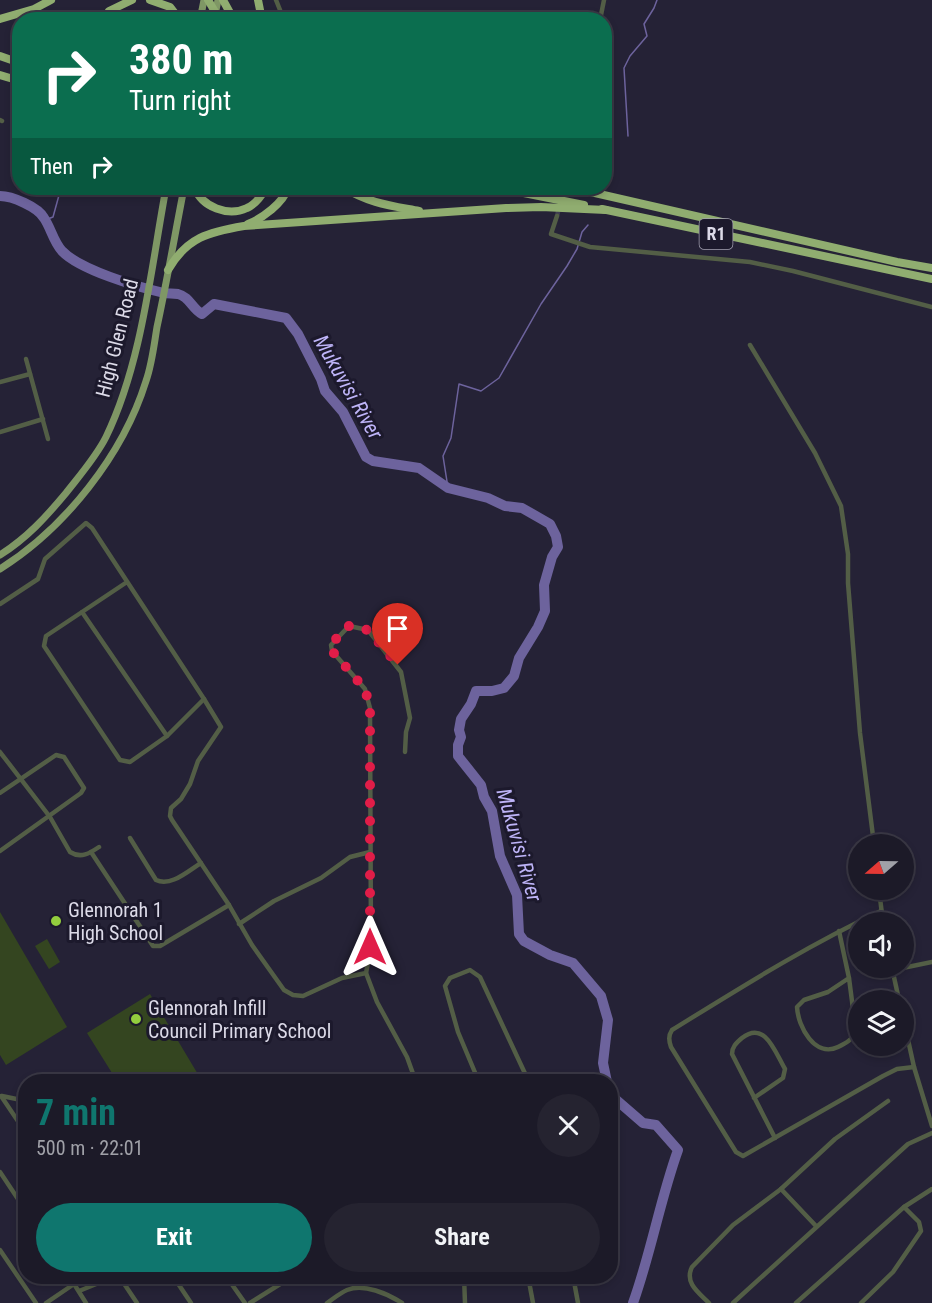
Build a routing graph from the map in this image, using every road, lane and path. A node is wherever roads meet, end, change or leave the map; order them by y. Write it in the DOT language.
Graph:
graph roads {
  1 [pos="51,0"];
  2 [pos="132,0"];
  3 [pos="150,0"];
  4 [pos="24,12"];
  5 [pos="109,12"];
  6 [pos="174,12"];
  7 [pos="164,195"];
  8 [pos="183,195"];
  9 [pos="200,195"];
  10 [pos="262,195"];
  11 [pos="285,195"];
  12 [pos="356,195"];
  13 [pos="533,195"];
  14 [pos="604,195"];
  15 [pos="606,210"];
  16 [pos="433,213"];
  17 [pos="557,216"];
  18 [pos="244,226"];
  19 [pos="932,268"];
  20 [pos="168,270"];
  21 [pos="932,279"];
  22 [pos="932,307"];
  23 [pos="750,345"];
  24 [pos="26,359"];
  25 [pos="30,374"];
  26 [pos="0,382"];
  27 [pos="44,419"];
  28 [pos="0,432"];
  29 [pos="48,439"];
  30 [pos="0,555"];
  31 [pos="0,569"];
  32 [pos="127,582"];
  33 [pos="0,604"];
  34 [pos="82,612"];
  35 [pos="204,699"];
  36 [pos="167,736"];
  37 [pos="0,752"];
  38 [pos="405,752"];
  39 [pos="20,779"];
  40 [pos="0,792"];
  41 [pos="50,817"];
  42 [pos="873,834"];
  43 [pos="130,838"];
  44 [pos="99,847"];
  45 [pos="0,851"];
  46 [pos="91,852"];
  47 [pos="370,852"];
  48 [pos="201,863"];
  49 [pos="880,900"];
  50 [pos="229,904"];
  51 [pos="881,911"];
  52 [pos="239,924"];
  53 [pos="839,931"];
  54 [pos="932,962"];
  55 [pos="914,965"];
  56 [pos="366,973"];
  57 [pos="848,973"];
  58 [pos="849,978"];
  59 [pos="912,1056"];
  60 [pos="914,1067"];
  61 [pos="413,1074"];
  62 [pos="476,1074"];
  63 [pos="525,1074"];
  64 [pos="1,1096"];
  65 [pos="754,1098"];
  66 [pos="18,1099"];
  67 [pos="888,1101"];
  68 [pos="18,1121"];
  69 [pos="932,1126"];
  70 [pos="932,1133"];
  71 [pos="775,1138"];
  72 [pos="0,1172"];
  73 [pos="932,1189"];
  74 [pos="781,1190"];
  75 [pos="18,1199"];
  76 [pos="904,1207"];
  77 [pos="816,1226"];
  78 [pos="0,1250"];
  79 [pos="18,1276"];
  80 [pos="23,1284"];
  81 [pos="74,1284"];
  82 [pos="97,1284"];
  83 [pos="123,1284"];
  84 [pos="178,1284"];
  85 [pos="232,1284"];
  86 [pos="280,1284"];
  87 [pos="464,1284"];
  88 [pos="529,1284"];
  89 [pos="574,1284"];
  90 [pos="79,1291"];
  91 [pos="36,1303"];
  92 [pos="46,1303"];
  93 [pos="86,1303"];
  94 [pos="137,1303"];
  95 [pos="191,1303"];
  96 [pos="245,1303"];
  97 [pos="250,1303"];
  98 [pos="327,1303"];
  99 [pos="402,1303"];
  100 [pos="465,1303"];
  101 [pos="532,1303"];
  102 [pos="578,1303"];
  103 [pos="709,1303"];
  104 [pos="733,1303"];
  105 [pos="796,1303"];
  106 [pos="861,1303"];
  1 -- 4 [label="highway"];
  2 -- 5 [label="highway"];
  3 -- 6 [label="highway"];
  7 -- 30 [label="main road, High Glen Road"];
  8 -- 20 [label="main road, High Glen Road"];
  9 -- 10 [label="highway"];
  11 -- 18 [label="highway"];
  12 -- 16 [label="highway"];
  13 -- 15 [label="highway, R1"];
  14 -- 19 [label="highway, R1"];
  15 -- 16 [label="highway"];
  15 -- 21 [label="highway, R1"];
  16 -- 18 [label="highway"];
  17 -- 22 [label="street"];
  18 -- 20 [label="highway"];
  20 -- 31 [label="main road, High Glen Road"];
  23 -- 42 [label="street"];
  24 -- 25 [label="street"];
  25 -- 26 [label="street"];
  25 -- 27 [label="street"];
  27 -- 28 [label="street"];
  27 -- 29 [label="street"];
  32 -- 33 [label="street"];
  32 -- 34 [label="street"];
  32 -- 35 [label="street"];
  34 -- 36 [label="street"];
  34 -- 36 [label="street"];
  35 -- 36 [label="street"];
  35 -- 48 [label="street"];
  37 -- 39 [label="street"];
  38 -- 47 [label="street"];
  39 -- 40 [label="street"];
  39 -- 41 [label="street"];
  39 -- 41 [label="street"];
  41 -- 45 [label="street"];
  41 -- 46 [label="street"];
  43 -- 48 [label="street"];
  44 -- 46 [label="street"];
  46 -- 50 [label="street"];
  47 -- 52 [label="street"];
  47 -- 56 [label="street"];
  48 -- 50 [label="street"];
  49 -- 51 [label="street"];
  50 -- 52 [label="street"];
  51 -- 53 [label="street"];
  52 -- 56 [label="street"];
  53 -- 57 [label="street"];
  53 -- 71 [label="street"];
  54 -- 55 [label="street"];
  56 -- 61 [label="street"];
  58 -- 58 [label="street"];
  59 -- 60 [label="street"];
  60 -- 69 [label="street"];
  60 -- 71 [label="street"];
  62 -- 63 [label="street"];
  64 -- 66 [label="street"];
  64 -- 68 [label="street"];
  65 -- 65 [label="street"];
  65 -- 71 [label="street"];
  67 -- 74 [label="street"];
  70 -- 77 [label="street"];
  72 -- 75 [label="street"];
  73 -- 76 [label="street"];
  74 -- 77 [label="street"];
  74 -- 103 [label="street"];
  76 -- 105 [label="street"];
  76 -- 106 [label="street"];
  77 -- 104 [label="street"];
  78 -- 79 [label="street"];
  80 -- 91 [label="street"];
  81 -- 90 [label="street"];
  81 -- 92 [label="street"];
  82 -- 90 [label="street"];
  83 -- 94 [label="street"];
  84 -- 95 [label="street"];
  85 -- 96 [label="street"];
  86 -- 97 [label="street"];
  87 -- 100 [label="street"];
  88 -- 101 [label="street"];
  89 -- 102 [label="street"];
  90 -- 93 [label="street"];
  98 -- 99 [label="street"];
}
